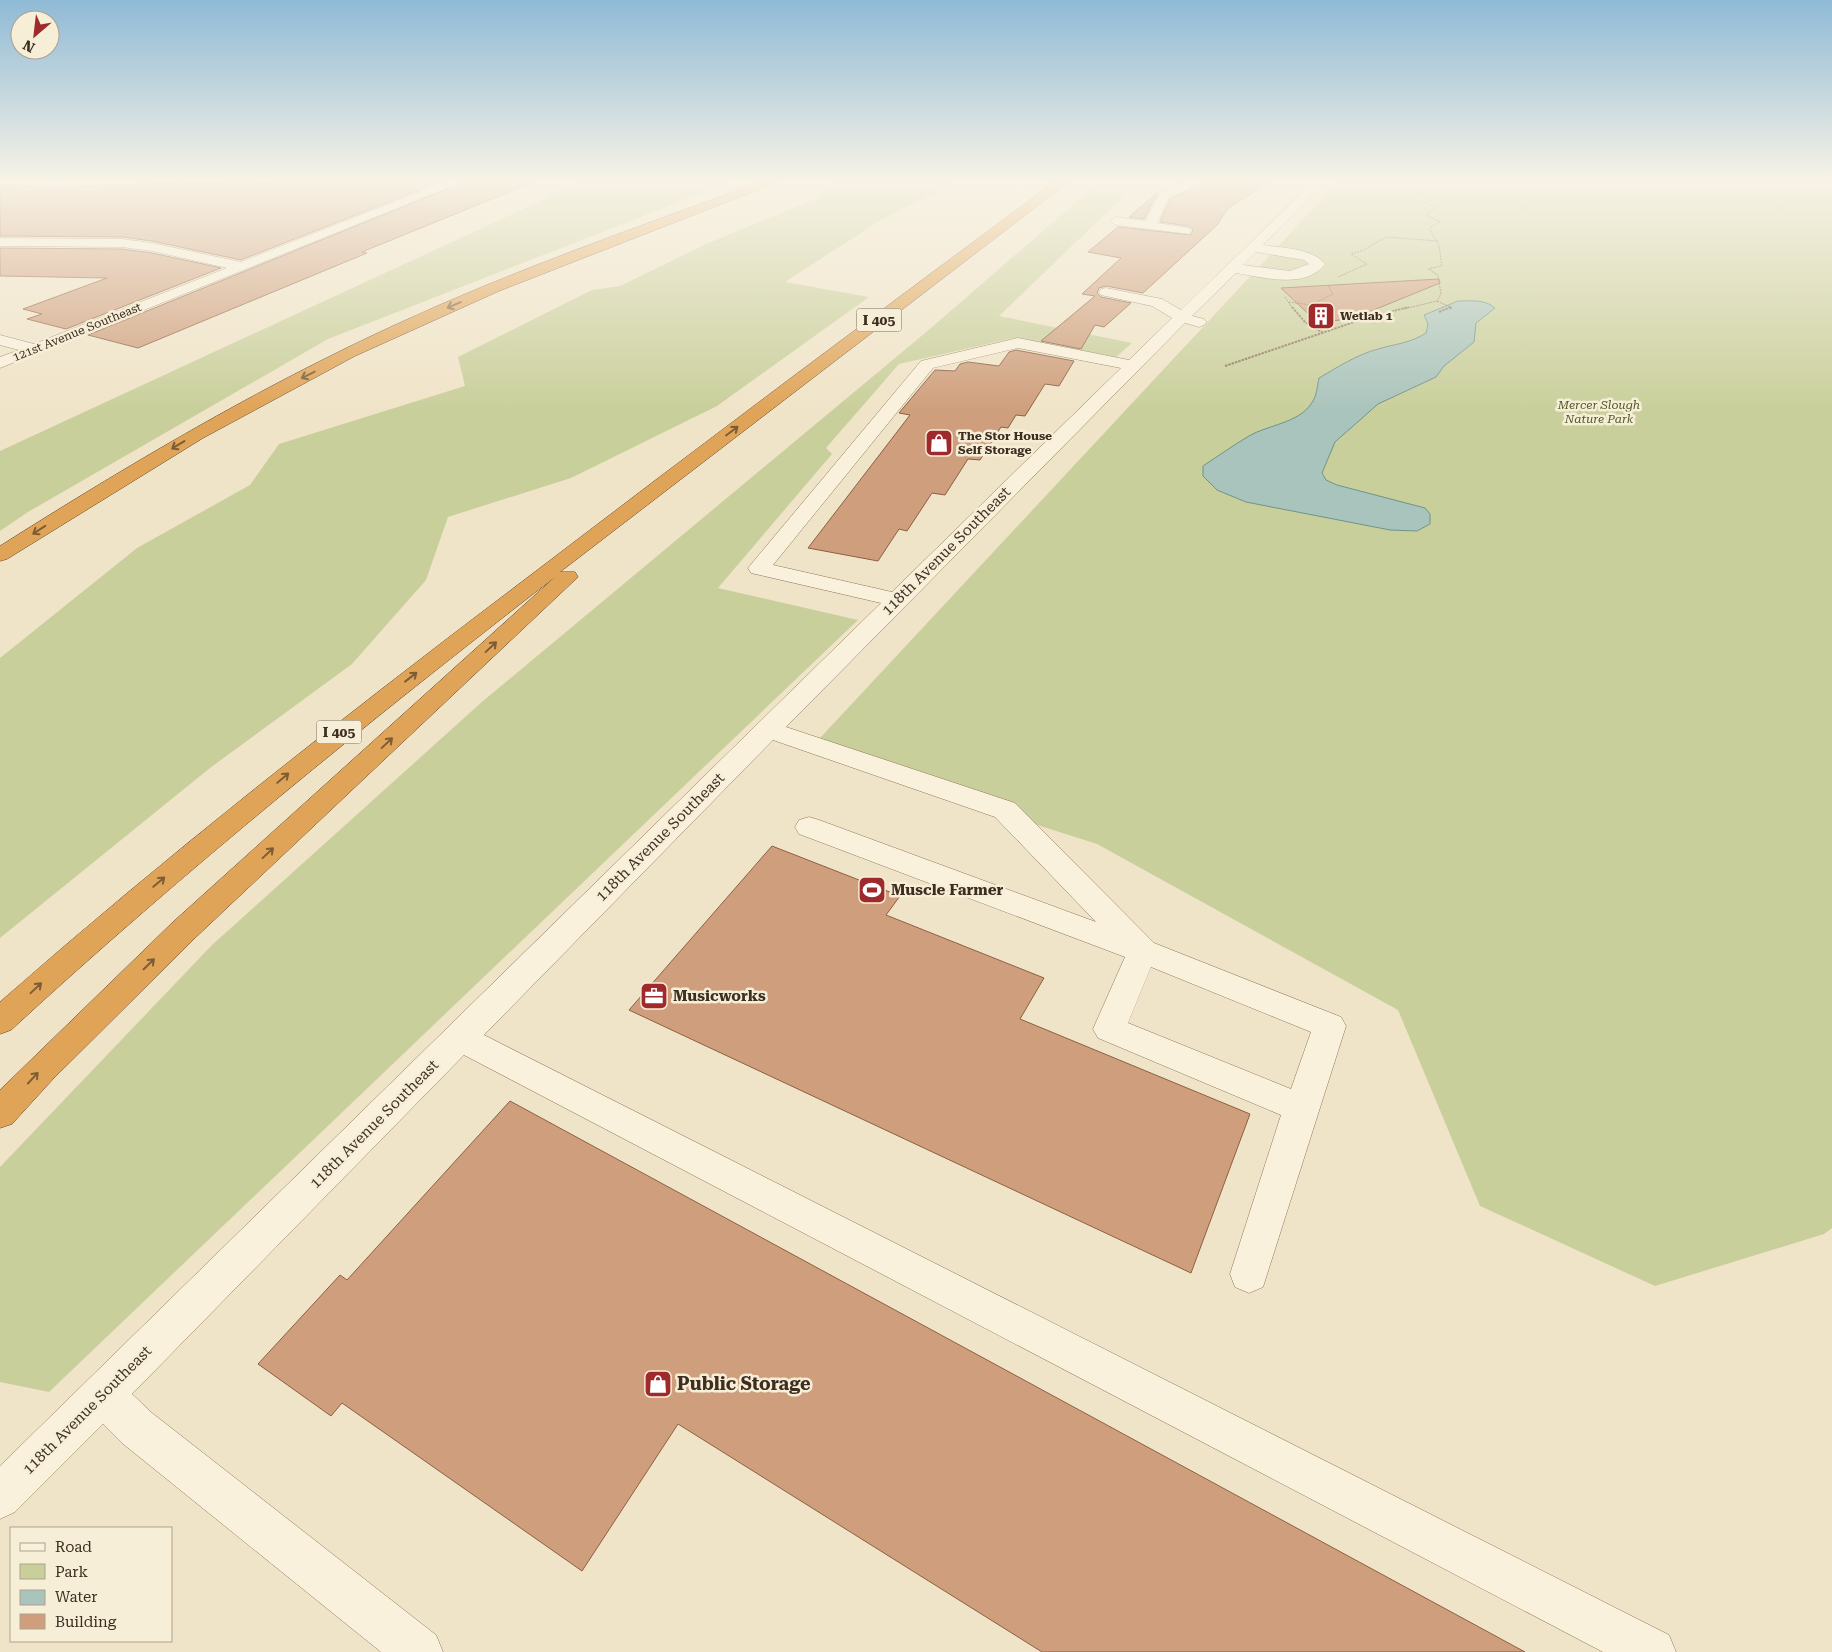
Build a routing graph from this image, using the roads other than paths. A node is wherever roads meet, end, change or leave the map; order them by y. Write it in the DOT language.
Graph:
graph roads {
  1 [pos="194,257"];
  2 [pos="268,257"];
  3 [pos="572,257"];
  4 [pos="962,257"];
  5 [pos="1245,257"];
  6 [pos="1308,257"];
  7 [pos="243,267"];
  8 [pos="1234,268"];
  9 [pos="1106,292"];
  10 [pos="1193,320"];
  11 [pos="0,340"];
  12 [pos="35,349"];
  13 [pos="0,363"];
  14 [pos="1134,366"];
  15 [pos="693,460"];
  16 [pos="0,555"];
  17 [pos="897,600"];
  18 [pos="768,730"];
  19 [pos="809,827"];
  20 [pos="1143,951"];
  21 [pos="0,1022"];
  22 [pos="460,1038"];
  23 [pos="1301,1108"];
  24 [pos="0,1114"];
  25 [pos="1249,1274"];
  26 [pos="102,1395"];
  27 [pos="0,1497"];
  28 [pos="419,1652"];
  29 [pos="1652,1652"];
  1 -- 7 [label="street"];
  2 -- 7 [label="street, 121st Avenue Southeast"];
  3 -- 16 [label="highway, one-way"];
  15 -- 4 [label="highway, I 405, one-way"];
  5 -- 8 [label="street, 118th Avenue Southeast"];
  6 -- 8 [label="street"];
  7 -- 12 [label="street, 121st Avenue Southeast"];
  8 -- 10 [label="street, 118th Avenue Southeast"];
  9 -- 10 [label="street"];
  10 -- 14 [label="street, 118th Avenue Southeast"];
  11 -- 12 [label="street"];
  12 -- 13 [label="street, 121st Avenue Southeast"];
  14 -- 17 [label="street, 118th Avenue Southeast"];
  14 -- 17 [label="street"];
  21 -- 15 [label="highway, I 405, one-way"];
  24 -- 15 [label="highway, one-way"];
  17 -- 18 [label="street, 118th Avenue Southeast"];
  18 -- 20 [label="street"];
  18 -- 22 [label="street, 118th Avenue Southeast"];
  19 -- 20 [label="street"];
  20 -- 23 [label="street"];
  20 -- 23 [label="street"];
  22 -- 26 [label="street, 118th Avenue Southeast"];
  22 -- 29 [label="street"];
  23 -- 25 [label="street"];
  26 -- 27 [label="street, 118th Avenue Southeast"];
  26 -- 28 [label="street"];
}
